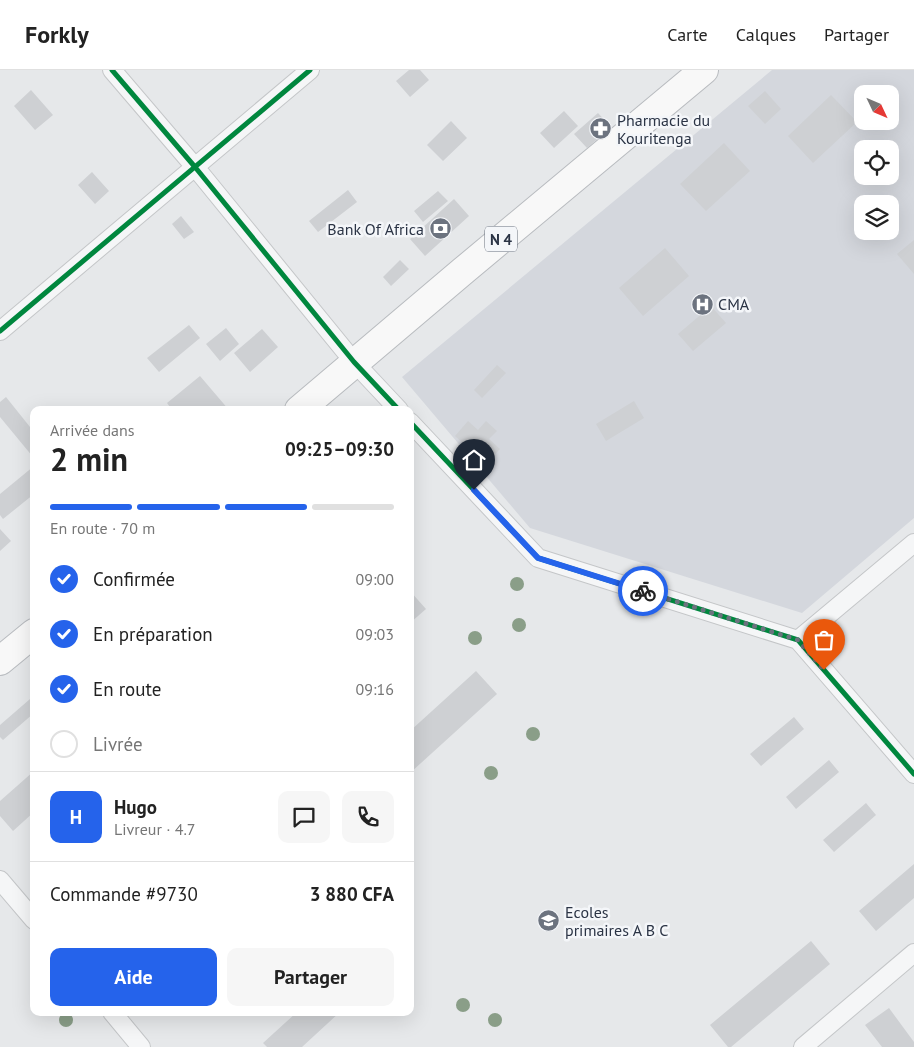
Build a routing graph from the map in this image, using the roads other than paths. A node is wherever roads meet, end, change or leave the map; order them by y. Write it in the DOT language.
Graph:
graph roads {
  1 [pos="112,70"];
  2 [pos="310,70"];
  3 [pos="704,70"];
  4 [pos="195,167"];
  5 [pos="0,331"];
  6 [pos="354,362"];
  7 [pos="304,406"];
  8 [pos="395,406"];
  9 [pos="414,426"];
  10 [pos="914,543"];
  11 [pos="30,636"];
  12 [pos="798,640"];
  13 [pos="0,661"];
  14 [pos="914,774"];
  15 [pos="0,880"];
  16 [pos="30,915"];
  17 [pos="914,953"];
  18 [pos="115,1016"];
  19 [pos="141,1047"];
  20 [pos="803,1047"];
  1 -- 4 [label="street"];
  2 -- 4 [label="street"];
  3 -- 6 [label="highway, N 4"];
  4 -- 5 [label="street"];
  4 -- 6 [label="street"];
  6 -- 7 [label="highway, N 4"];
  6 -- 8 [label="street"];
  9 -- 12 [label="street"];
  10 -- 12 [label="street"];
  11 -- 13 [label="highway"];
  12 -- 14 [label="street"];
  15 -- 16 [label="street"];
  17 -- 20 [label="street"];
  18 -- 19 [label="street"];
}
